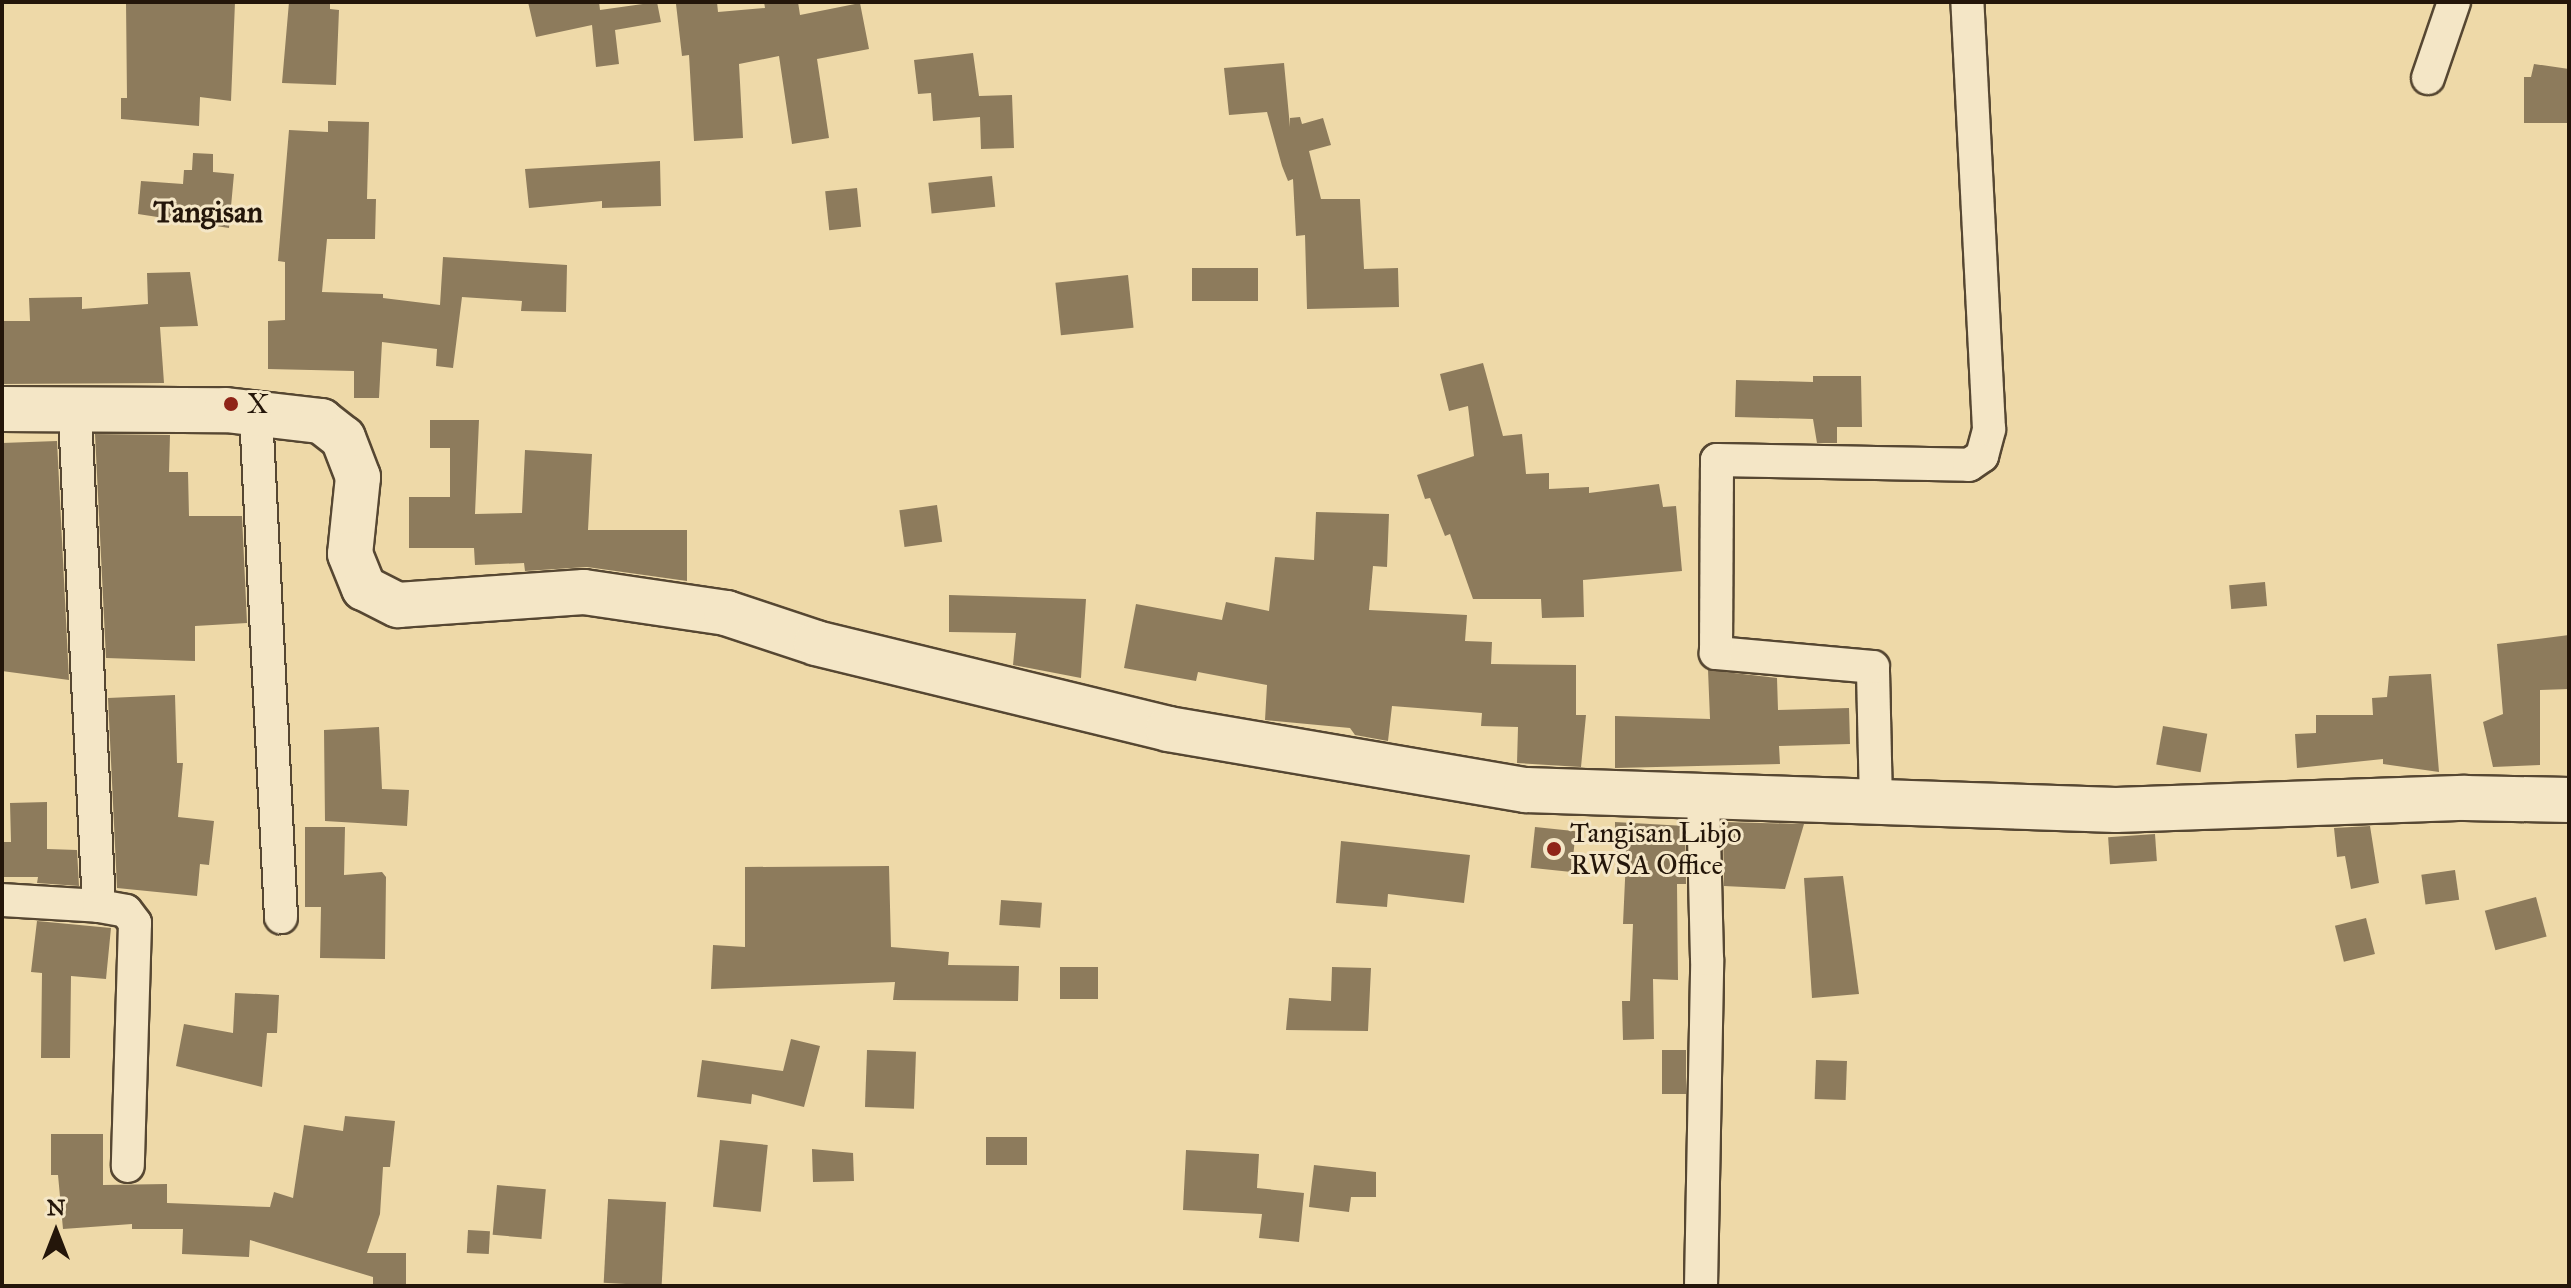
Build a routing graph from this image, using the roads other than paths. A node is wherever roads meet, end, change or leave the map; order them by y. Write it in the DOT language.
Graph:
graph roads {
  1 [pos="1967,2"];
  2 [pos="2454,2"];
  3 [pos="2428,78"];
  4 [pos="2,409"];
  5 [pos="75,412"];
  6 [pos="256,413"];
  7 [pos="1703,800"];
  8 [pos="2569,800"];
  9 [pos="1876,803"];
  10 [pos="2,900"];
  11 [pos="99,906"];
  12 [pos="281,917"];
  13 [pos="128,1166"];
  14 [pos="1701,1286"];
  1 -- 9 [label="street"];
  2 -- 3 [label="street"];
  4 -- 5 [label="street"];
  5 -- 6 [label="street"];
  5 -- 11 [label="street"];
  6 -- 7 [label="street"];
  6 -- 12 [label="street"];
  7 -- 9 [label="street"];
  7 -- 14 [label="street"];
  8 -- 9 [label="street"];
  10 -- 11 [label="street"];
  11 -- 13 [label="street"];
}
